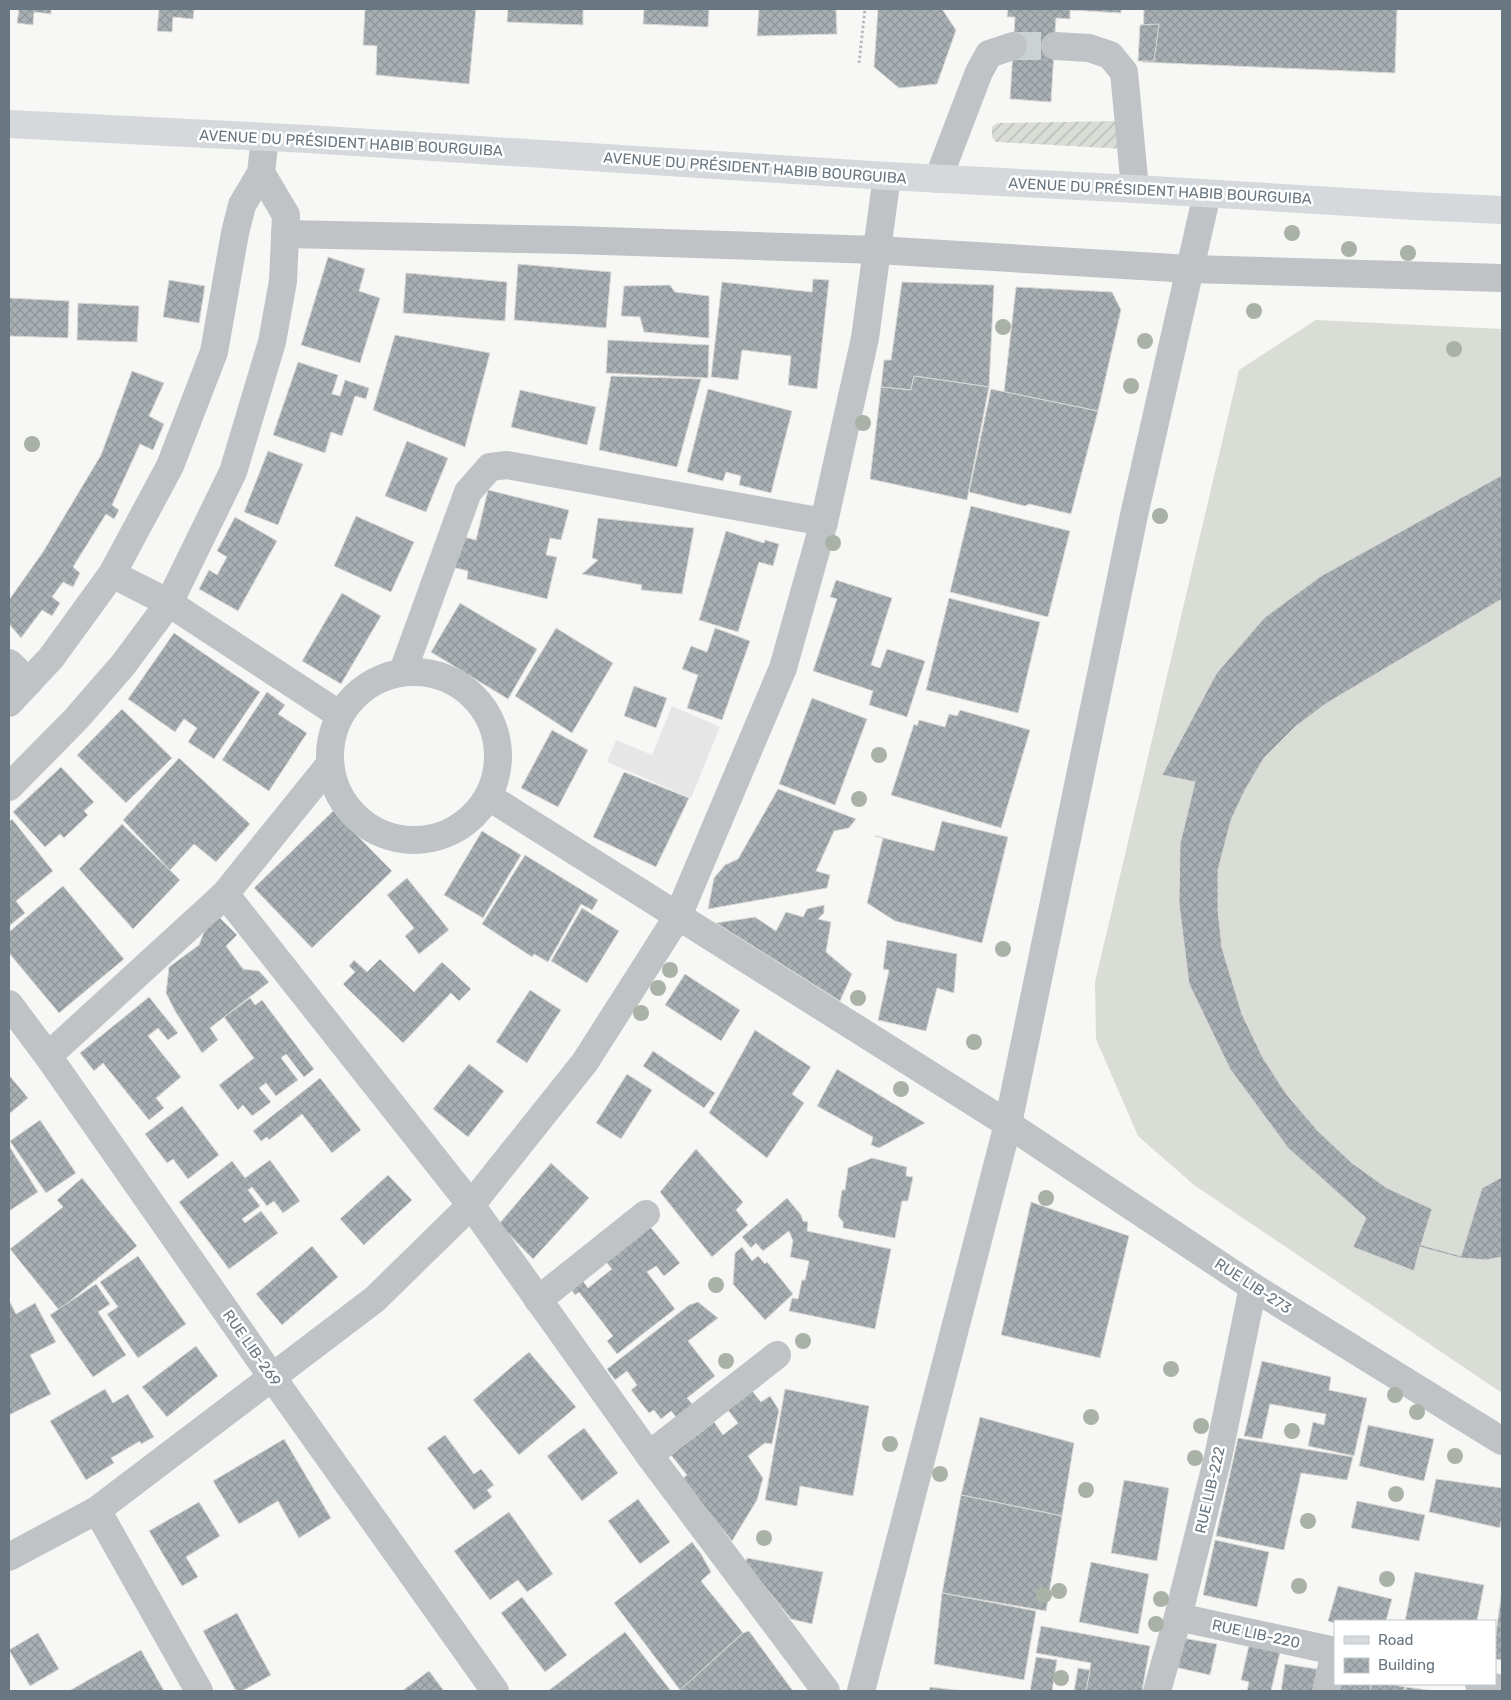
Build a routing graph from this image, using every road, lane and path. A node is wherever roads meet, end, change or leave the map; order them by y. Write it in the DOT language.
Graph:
graph roads {
  1 [pos="865,9"];
  2 [pos="1013,46"];
  3 [pos="1055,46"];
  4 [pos="859,63"];
  5 [pos="9,124"];
  6 [pos="265,137"];
  7 [pos="261,173"];
  8 [pos="887,176"];
  9 [pos="938,179"];
  10 [pos="1135,189"];
  11 [pos="1207,194"];
  12 [pos="1502,210"];
  13 [pos="285,234"];
  14 [pos="877,250"];
  15 [pos="1190,268"];
  16 [pos="1502,278"];
  17 [pos="824,522"];
  18 [pos="112,574"];
  19 [pos="169,604"];
  20 [pos="9,663"];
  21 [pos="403,671"];
  22 [pos="29,682"];
  23 [pos="9,703"];
  24 [pos="340,715"];
  25 [pos="330,764"];
  26 [pos="9,787"];
  27 [pos="489,797"];
  28 [pos="225,894"];
  29 [pos="678,916"];
  30 [pos="9,1004"];
  31 [pos="48,1056"];
  32 [pos="1008,1124"];
  33 [pos="471,1206"];
  34 [pos="646,1214"];
  35 [pos="1253,1287"];
  36 [pos="538,1300"];
  37 [pos="777,1355"];
  38 [pos="272,1377"];
  39 [pos="1502,1441"];
  40 [pos="649,1455"];
  41 [pos="97,1510"];
  42 [pos="9,1557"];
  43 [pos="1178,1617"];
  44 [pos="1334,1652"];
  45 [pos="1334,1656"];
  46 [pos="1484,1685"];
  47 [pos="1502,1689"];
  48 [pos="199,1691"];
  49 [pos="495,1691"];
  50 [pos="826,1691"];
  51 [pos="861,1691"];
  52 [pos="1156,1691"];
  53 [pos="1326,1691"];
  1 -- 4 [label="path"];
  2 -- 9 [label="street"];
  3 -- 10 [label="street"];
  5 -- 6 [label="main road, AVENUE DU PRÉSIDENT HABIB BOURGUIBA"];
  6 -- 7 [label="street"];
  6 -- 8 [label="main road, AVENUE DU PRÉSIDENT HABIB BOURGUIBA"];
  7 -- 13 [label="street"];
  7 -- 18 [label="street"];
  8 -- 9 [label="main road, AVENUE DU PRÉSIDENT HABIB BOURGUIBA"];
  8 -- 14 [label="street"];
  9 -- 10 [label="main road, AVENUE DU PRÉSIDENT HABIB BOURGUIBA"];
  10 -- 11 [label="main road, AVENUE DU PRÉSIDENT HABIB BOURGUIBA"];
  11 -- 12 [label="main road, AVENUE DU PRÉSIDENT HABIB BOURGUIBA"];
  11 -- 15 [label="street"];
  13 -- 14 [label="street"];
  13 -- 19 [label="street"];
  14 -- 15 [label="street"];
  14 -- 17 [label="street"];
  15 -- 16 [label="street"];
  15 -- 32 [label="street"];
  17 -- 21 [label="street"];
  17 -- 29 [label="street"];
  18 -- 19 [label="street"];
  18 -- 22 [label="street"];
  19 -- 24 [label="street"];
  19 -- 26 [label="street"];
  20 -- 22 [label="street"];
  21 -- 24 [label="street"];
  21 -- 27 [label="street"];
  22 -- 23 [label="street"];
  24 -- 25 [label="street"];
  25 -- 27 [label="street"];
  25 -- 28 [label="street"];
  27 -- 29 [label="street, RUE LIB-273"];
  28 -- 31 [label="street"];
  28 -- 33 [label="street"];
  29 -- 32 [label="street, RUE LIB-273"];
  29 -- 33 [label="street"];
  30 -- 31 [label="street, RUE LIB-269"];
  31 -- 38 [label="street, RUE LIB-269"];
  32 -- 35 [label="street, RUE LIB-273"];
  32 -- 51 [label="street"];
  33 -- 36 [label="street"];
  33 -- 38 [label="street"];
  34 -- 36 [label="street"];
  35 -- 39 [label="street, RUE LIB-273"];
  35 -- 43 [label="street, RUE LIB-222"];
  36 -- 40 [label="street"];
  37 -- 40 [label="street"];
  38 -- 41 [label="street"];
  38 -- 49 [label="street, RUE LIB-269"];
  40 -- 50 [label="street"];
  41 -- 42 [label="street"];
  41 -- 48 [label="street"];
  43 -- 44 [label="street, RUE LIB-220"];
  43 -- 52 [label="street, RUE LIB-222"];
  45 -- 53 [label="street"];
  46 -- 47 [label="street"];
}
